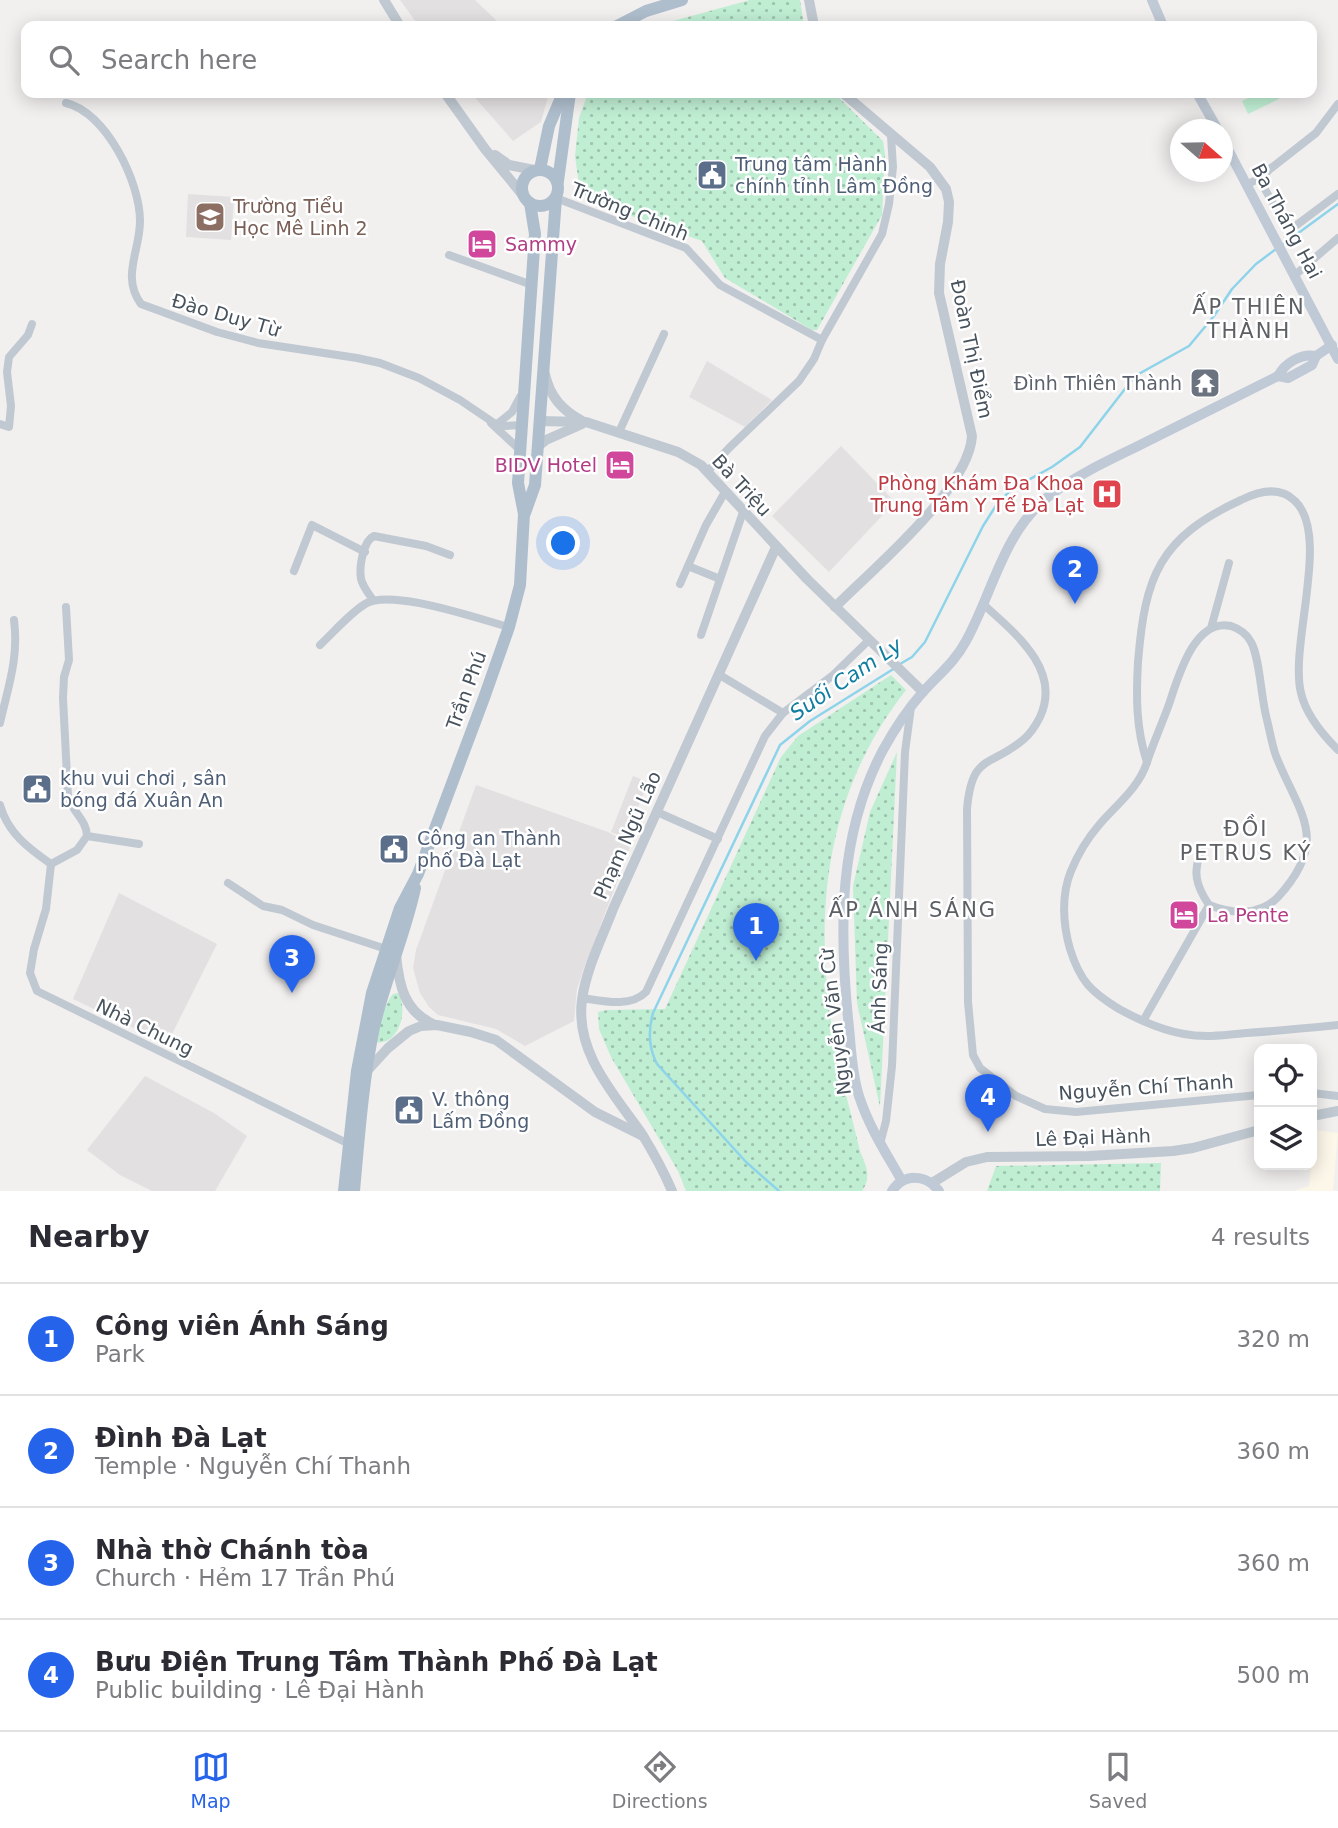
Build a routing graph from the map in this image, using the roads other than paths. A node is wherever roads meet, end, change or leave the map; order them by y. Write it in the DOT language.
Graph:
graph roads {
  1 [pos="384,0"];
  2 [pos="682,0"];
  3 [pos="809,0"];
  4 [pos="1152,0"];
  5 [pos="668,2"];
  6 [pos="397,21"];
  7 [pos="626,21"];
  8 [pos="813,21"];
  9 [pos="1161,21"];
  10 [pos="449,98"];
  11 [pos="561,98"];
  12 [pos="569,98"];
  13 [pos="849,98"];
  14 [pos="1200,98"];
  15 [pos="66,103"];
  16 [pos="1338,104"];
  17 [pos="1212,119"];
  18 [pos="891,136"];
  19 [pos="485,149"];
  20 [pos="1233,156"];
  21 [pos="537,170"];
  22 [pos="1258,177"];
  23 [pos="558,181"];
  24 [pos="1248,184"];
  25 [pos="1338,194"];
  26 [pos="556,198"];
  27 [pos="528,201"];
  28 [pos="1338,238"];
  29 [pos="449,255"];
  30 [pos="1295,275"];
  31 [pos="532,285"];
  32 [pos="32,324"];
  33 [pos="664,334"];
  34 [pos="821,340"];
  35 [pos="1335,343"];
  36 [pos="1338,359"];
  37 [pos="543,360"];
  38 [pos="524,384"];
  39 [pos="486,419"];
  40 [pos="539,421"];
  41 [pos="586,422"];
  42 [pos="0,424"];
  43 [pos="497,424"];
  44 [pos="522,425"];
  45 [pos="619,432"];
  46 [pos="537,447"];
  47 [pos="520,451"];
  48 [pos="708,471"];
  49 [pos="725,492"];
  50 [pos="743,512"];
  51 [pos="524,514"];
  52 [pos="776,547"];
  53 [pos="365,552"];
  54 [pos="450,555"];
  55 [pos="1229,563"];
  56 [pos="688,566"];
  57 [pos="294,571"];
  58 [pos="720,579"];
  59 [pos="680,584"];
  60 [pos="373,600"];
  61 [pos="984,605"];
  62 [pos="66,607"];
  63 [pos="835,607"];
  64 [pos="14,620"];
  65 [pos="509,627"];
  66 [pos="1211,628"];
  67 [pos="701,635"];
  68 [pos="870,640"];
  69 [pos="320,645"];
  70 [pos="718,674"];
  71 [pos="923,692"];
  72 [pos="911,707"];
  73 [pos="783,713"];
  74 [pos="0,723"];
  75 [pos="1338,750"];
  76 [pos="1147,762"];
  77 [pos="0,805"];
  78 [pos="657,811"];
  79 [pos="87,836"];
  80 [pos="718,839"];
  81 [pos="139,844"];
  82 [pos="1202,850"];
  83 [pos="51,864"];
  84 [pos="229,883"];
  85 [pos="1209,905"];
  86 [pos="391,951"];
  87 [pos="582,998"];
  88 [pos="1143,1021"];
  89 [pos="437,1026"];
  90 [pos="1338,1026"];
  91 [pos="362,1071"];
  92 [pos="1317,1094"];
  93 [pos="1254,1095"];
  94 [pos="1338,1096"];
  95 [pos="1338,1111"];
  96 [pos="1317,1115"];
  97 [pos="1254,1131"];
  98 [pos="643,1136"];
  99 [pos="880,1144"];
  100 [pos="353,1146"];
  101 [pos="902,1181"];
  102 [pos="935,1187"];
  103 [pos="344,1191"];
  104 [pos="354,1191"];
  105 [pos="672,1191"];
  106 [pos="892,1191"];
  1 -- 6 [label="street"];
  2 -- 5 [label="main road"];
  3 -- 8 [label="street"];
  4 -- 9 [label="main road"];
  5 -- 7 [label="main road"];
  10 -- 19 [label="street"];
  11 -- 21 [label="main road"];
  12 -- 23 [label="main road"];
  13 -- 18 [label="street, Đoàn Thị Điểm"];
  14 -- 17 [label="main road"];
  15 -- 39 [label="street, Đào Duy Từ"];
  16 -- 22 [label="street"];
  18 -- 34 [label="street"];
  18 -- 63 [label="street, Đoàn Thị Điểm"];
  19 -- 21 [label="street"];
  19 -- 27 [label="street"];
  20 -- 24 [label="main road, Ba Tháng Hai"];
  21 -- 23 [label="main road"];
  21 -- 27 [label="main road"];
  22 -- 24 [label="street"];
  22 -- 25 [label="street"];
  23 -- 26 [label="main road"];
  24 -- 30 [label="main road, Ba Tháng Hai"];
  26 -- 27 [label="main road"];
  26 -- 34 [label="street, Trường Chinh"];
  26 -- 37 [label="main road, Trần Phú"];
  27 -- 31 [label="main road, Trần Phú"];
  28 -- 30 [label="street"];
  29 -- 31 [label="street"];
  30 -- 35 [label="main road, Ba Tháng Hai"];
  31 -- 38 [label="main road, Trần Phú"];
  32 -- 42 [label="street"];
  33 -- 45 [label="street"];
  34 -- 48 [label="street"];
  35 -- 36 [label="main road, Ba Tháng Hai"];
  35 -- 61 [label="main road, Nguyễn Văn Cừ"];
  37 -- 40 [label="main road, Trần Phú"];
  37 -- 41 [label="street"];
  38 -- 43 [label="street"];
  38 -- 44 [label="main road, Trần Phú"];
  39 -- 43 [label="street, Đào Duy Từ"];
  39 -- 47 [label="street"];
  40 -- 41 [label="street, Bà Triệu"];
  40 -- 44 [label="main road"];
  40 -- 46 [label="main road, Trần Phú"];
  41 -- 45 [label="street, Bà Triệu"];
  41 -- 46 [label="street"];
  43 -- 44 [label="street, Đào Duy Từ"];
  44 -- 47 [label="main road, Trần Phú"];
  45 -- 48 [label="street, Bà Triệu"];
  46 -- 51 [label="main road, Trần Phú"];
  47 -- 51 [label="main road, Trần Phú"];
  48 -- 49 [label="street, Bà Triệu"];
  49 -- 50 [label="street, Bà Triệu"];
  49 -- 56 [label="street"];
  50 -- 52 [label="street, Bà Triệu"];
  50 -- 58 [label="street"];
  51 -- 65 [label="main road, Trần Phú"];
  52 -- 63 [label="street, Bà Triệu"];
  52 -- 70 [label="street, Phạm Ngũ Lão"];
  53 -- 54 [label="street"];
  53 -- 57 [label="street"];
  53 -- 60 [label="street"];
  55 -- 66 [label="street"];
  56 -- 58 [label="street"];
  56 -- 59 [label="street"];
  58 -- 67 [label="street"];
  60 -- 65 [label="street"];
  60 -- 69 [label="street"];
  61 -- 71 [label="main road, Nguyễn Văn Cừ"];
  61 -- 93 [label="street, Nguyễn Chí Thanh"];
  62 -- 79 [label="street"];
  63 -- 68 [label="street, Bà Triệu"];
  64 -- 74 [label="street"];
  65 -- 86 [label="main road, Trần Phú"];
  66 -- 76 [label="street"];
  66 -- 85 [label="street"];
  68 -- 71 [label="street, Bà Triệu"];
  68 -- 73 [label="street"];
  70 -- 73 [label="street"];
  70 -- 78 [label="street, Phạm Ngũ Lão"];
  71 -- 72 [label="main road, Nguyễn Văn Cừ"];
  72 -- 99 [label="street, Ánh Sáng"];
  72 -- 99 [label="main road, Nguyễn Văn Cừ"];
  73 -- 80 [label="street"];
  75 -- 76 [label="street"];
  76 -- 88 [label="street"];
  77 -- 83 [label="street"];
  78 -- 80 [label="street"];
  78 -- 87 [label="street, Phạm Ngũ Lão"];
  79 -- 81 [label="street"];
  79 -- 83 [label="street"];
  80 -- 87 [label="street"];
  82 -- 85 [label="street"];
  83 -- 100 [label="street, Nhà Chung"];
  84 -- 86 [label="street"];
  85 -- 88 [label="street"];
  86 -- 89 [label="street"];
  86 -- 91 [label="main road, Trần Phú"];
  87 -- 98 [label="street, Phạm Ngũ Lão"];
  88 -- 90 [label="street"];
  89 -- 91 [label="street"];
  89 -- 98 [label="street"];
  91 -- 100 [label="main road, Trần Phú"];
  92 -- 94 [label="street"];
  95 -- 96 [label="street"];
  97 -- 102 [label="street, Lê Đại Hành"];
  98 -- 105 [label="street"];
  99 -- 101 [label="main road, Nguyễn Văn Cừ"];
  100 -- 103 [label="main road, Trần Phú"];
  100 -- 104 [label="main road, Trần Phú"];
  101 -- 102 [label="main road"];
  101 -- 106 [label="main road"];
}
